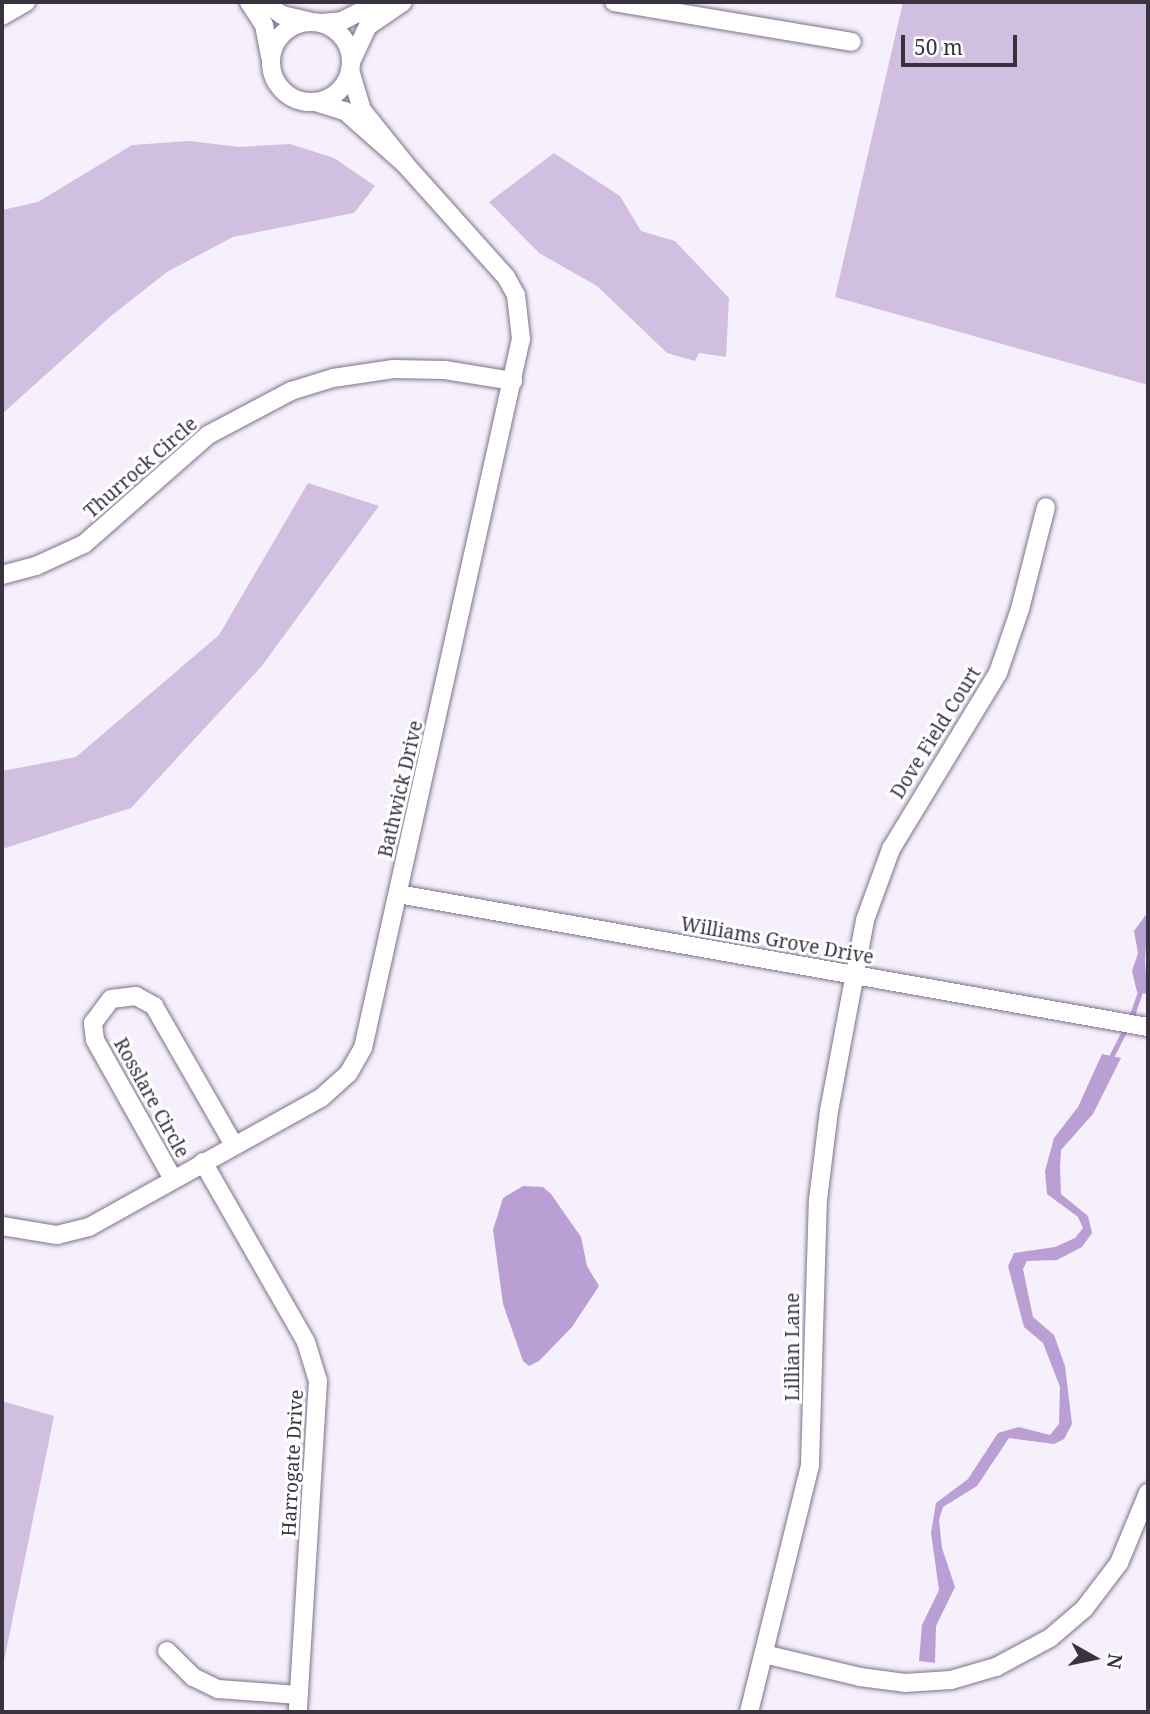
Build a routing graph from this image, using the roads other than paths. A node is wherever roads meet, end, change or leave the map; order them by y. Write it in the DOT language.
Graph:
graph roads {
  1 [pos="26,2"];
  2 [pos="249,2"];
  3 [pos="264,2"];
  4 [pos="379,2"];
  5 [pos="403,2"];
  6 [pos="620,2"];
  7 [pos="2,16"];
  8 [pos="314,22"];
  9 [pos="852,42"];
  10 [pos="271,64"];
  11 [pos="351,66"];
  12 [pos="312,102"];
  13 [pos="406,165"];
  14 [pos="513,381"];
  15 [pos="1046,507"];
  16 [pos="2,575"];
  17 [pos="398,894"];
  18 [pos="852,976"];
  19 [pos="1148,1027"];
  20 [pos="234,1145"];
  21 [pos="203,1162"];
  22 [pos="173,1179"];
  23 [pos="2,1226"];
  24 [pos="1148,1493"];
  25 [pos="167,1651"];
  26 [pos="764,1654"];
  27 [pos="299,1703"];
  28 [pos="749,1712"];
  1 -- 7 [label="street"];
  2 -- 10 [label="street"];
  3 -- 8 [label="street"];
  4 -- 8 [label="street"];
  5 -- 11 [label="street"];
  6 -- 9 [label="street"];
  8 -- 10 [label="street"];
  8 -- 11 [label="street"];
  10 -- 12 [label="street"];
  11 -- 12 [label="street"];
  11 -- 13 [label="street, Bathwick Drive"];
  12 -- 13 [label="street, Bathwick Drive"];
  13 -- 14 [label="street, Bathwick Drive"];
  14 -- 16 [label="street, Thurrock Circle"];
  14 -- 17 [label="street, Bathwick Drive"];
  15 -- 18 [label="street, Dove Field Court"];
  17 -- 18 [label="street, Williams Grove Drive"];
  17 -- 20 [label="street, Bathwick Drive"];
  18 -- 19 [label="street, Williams Grove Drive"];
  18 -- 26 [label="street, Lillian Lane"];
  20 -- 21 [label="street, Bathwick Drive"];
  20 -- 22 [label="street, Rosslare Circle"];
  21 -- 22 [label="street, Bathwick Drive"];
  21 -- 27 [label="street, Harrogate Drive"];
  22 -- 23 [label="street, Bathwick Drive"];
  24 -- 26 [label="street"];
  25 -- 27 [label="street"];
  26 -- 28 [label="street, Lillian Lane"];
}
